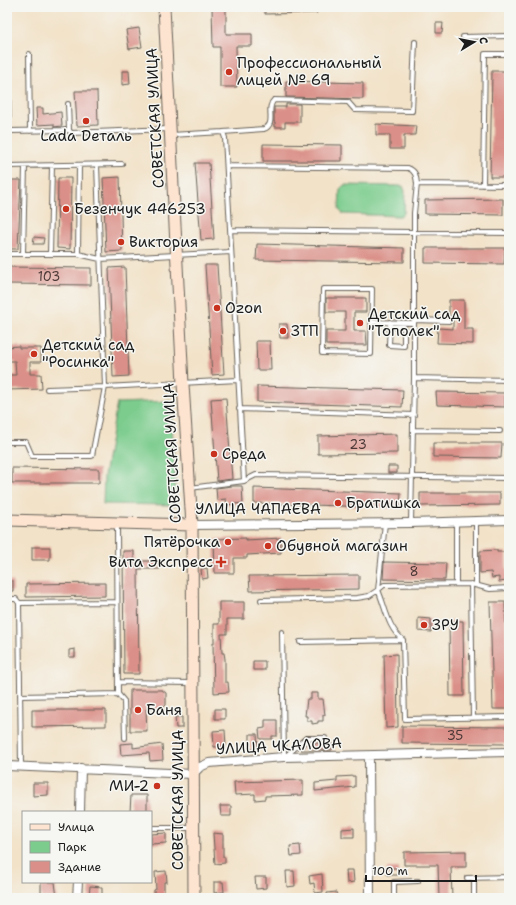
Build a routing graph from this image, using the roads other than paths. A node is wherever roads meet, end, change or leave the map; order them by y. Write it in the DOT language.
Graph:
graph roads {
  1 [pos="164,7"];
  2 [pos="509,36"];
  3 [pos="463,37"];
  4 [pos="7,40"];
  5 [pos="415,42"];
  6 [pos="29,54"];
  7 [pos="509,54"];
  8 [pos="68,104"];
  9 [pos="69,130"];
  10 [pos="30,131"];
  11 [pos="171,132"];
  12 [pos="223,132"];
  13 [pos="122,164"];
  14 [pos="79,165"];
  15 [pos="97,165"];
  16 [pos="7,166"];
  17 [pos="25,166"];
  18 [pos="52,166"];
  19 [pos="227,166"];
  20 [pos="417,184"];
  21 [pos="483,185"];
  22 [pos="509,185"];
  23 [pos="230,230"];
  24 [pos="414,231"];
  25 [pos="509,233"];
  26 [pos="230,252"];
  27 [pos="7,254"];
  28 [pos="23,254"];
  29 [pos="50,254"];
  30 [pos="78,254"];
  31 [pos="177,256"];
  32 [pos="100,259"];
  33 [pos="449,320"];
  34 [pos="414,321"];
  35 [pos="372,322"];
  36 [pos="390,325"];
  37 [pos="414,378"];
  38 [pos="238,380"];
  39 [pos="509,380"];
  40 [pos="183,384"];
  41 [pos="105,387"];
  42 [pos="47,389"];
  43 [pos="239,409"];
  44 [pos="414,415"];
  45 [pos="414,430"];
  46 [pos="500,431"];
  47 [pos="7,442"];
  48 [pos="412,478"];
  49 [pos="509,478"];
  50 [pos="244,481"];
  51 [pos="190,488"];
  52 [pos="7,520"];
  53 [pos="509,520"];
  54 [pos="456,522"];
  55 [pos="476,522"];
  56 [pos="117,523"];
  57 [pos="385,523"];
  58 [pos="411,523"];
  59 [pos="192,525"];
  60 [pos="456,584"];
  61 [pos="471,584"];
  62 [pos="476,586"];
  63 [pos="509,588"];
  64 [pos="378,590"];
  65 [pos="7,599"];
  66 [pos="261,600"];
  67 [pos="117,602"];
  68 [pos="19,603"];
  69 [pos="282,632"];
  70 [pos="404,640"];
  71 [pos="300,642"];
  72 [pos="118,682"];
  73 [pos="192,683"];
  74 [pos="118,694"];
  75 [pos="20,696"];
  76 [pos="509,717"];
  77 [pos="473,718"];
  78 [pos="125,738"];
  79 [pos="325,738"];
  80 [pos="509,752"];
  81 [pos="369,756"];
  82 [pos="284,757"];
  83 [pos="7,766"];
  84 [pos="21,767"];
  85 [pos="81,768"];
  86 [pos="193,774"];
  87 [pos="80,811"];
  88 [pos="152,828"];
  89 [pos="193,828"];
  90 [pos="509,877"];
  91 [pos="467,878"];
  92 [pos="474,878"];
  93 [pos="418,882"];
  94 [pos="78,883"];
  95 [pos="78,898"];
  96 [pos="194,898"];
  97 [pos="370,898"];
  98 [pos="394,898"];
  99 [pos="474,898"];
  1 -- 11 [label="street, СОВЕТСКАЯ УЛИЦА"];
  2 -- 3 [label="lane"];
  4 -- 10 [label="lane"];
  5 -- 12 [label="lane"];
  6 -- 10 [label="lane"];
  7 -- 21 [label="lane"];
  8 -- 9 [label="lane"];
  9 -- 10 [label="lane"];
  9 -- 11 [label="lane"];
  11 -- 12 [label="lane"];
  11 -- 31 [label="street, СОВЕТСКАЯ УЛИЦА"];
  12 -- 19 [label="lane"];
  13 -- 15 [label="lane"];
  14 -- 15 [label="lane"];
  14 -- 18 [label="lane"];
  14 -- 30 [label="lane"];
  15 -- 32 [label="lane"];
  16 -- 17 [label="lane"];
  17 -- 18 [label="lane"];
  17 -- 28 [label="lane"];
  18 -- 29 [label="lane"];
  19 -- 20 [label="lane"];
  19 -- 23 [label="lane"];
  20 -- 21 [label="lane"];
  20 -- 24 [label="lane"];
  21 -- 22 [label="lane"];
  23 -- 24 [label="lane"];
  23 -- 26 [label="lane"];
  24 -- 25 [label="lane"];
  24 -- 34 [label="lane"];
  26 -- 31 [label="lane"];
  26 -- 38 [label="lane"];
  27 -- 28 [label="lane"];
  28 -- 29 [label="lane"];
  29 -- 30 [label="lane"];
  30 -- 32 [label="lane"];
  31 -- 32 [label="lane"];
  31 -- 40 [label="street, СОВЕТСКАЯ УЛИЦА"];
  32 -- 41 [label="lane"];
  33 -- 34 [label="lane"];
  34 -- 36 [label="lane"];
  34 -- 37 [label="lane"];
  35 -- 35 [label="lane"];
  35 -- 36 [label="lane"];
  36 -- 36 [label="lane"];
  37 -- 39 [label="lane"];
  37 -- 44 [label="lane"];
  38 -- 40 [label="lane"];
  38 -- 43 [label="lane"];
  40 -- 41 [label="lane"];
  40 -- 51 [label="street, СОВЕТСКАЯ УЛИЦА"];
  41 -- 42 [label="lane"];
  41 -- 47 [label="lane"];
  43 -- 44 [label="lane"];
  43 -- 50 [label="lane"];
  44 -- 45 [label="lane"];
  45 -- 46 [label="lane"];
  45 -- 48 [label="lane"];
  48 -- 49 [label="lane"];
  48 -- 50 [label="lane"];
  48 -- 58 [label="lane"];
  50 -- 51 [label="lane"];
  51 -- 59 [label="street, СОВЕТСКАЯ УЛИЦА"];
  52 -- 56 [label="street, УЛИЦА ЧАПАЕВА"];
  53 -- 55 [label="street, УЛИЦА ЧАПАЕВА"];
  54 -- 55 [label="street, УЛИЦА ЧАПАЕВА"];
  54 -- 58 [label="street, УЛИЦА ЧАПАЕВА"];
  54 -- 60 [label="lane"];
  55 -- 62 [label="lane"];
  56 -- 59 [label="street, УЛИЦА ЧАПАЕВА"];
  56 -- 67 [label="lane"];
  57 -- 58 [label="street, УЛИЦА ЧАПАЕВА"];
  57 -- 59 [label="street, УЛИЦА ЧАПАЕВА"];
  57 -- 64 [label="lane"];
  59 -- 73 [label="street, СОВЕТСКАЯ УЛИЦА"];
  60 -- 61 [label="lane"];
  60 -- 64 [label="lane"];
  61 -- 62 [label="lane"];
  61 -- 77 [label="lane"];
  62 -- 63 [label="lane"];
  64 -- 66 [label="lane"];
  64 -- 70 [label="lane"];
  65 -- 68 [label="lane"];
  67 -- 68 [label="lane"];
  67 -- 72 [label="lane"];
  68 -- 75 [label="lane"];
  69 -- 82 [label="lane"];
  70 -- 71 [label="lane"];
  70 -- 77 [label="lane"];
  72 -- 73 [label="lane"];
  72 -- 74 [label="lane"];
  73 -- 86 [label="street, СОВЕТСКАЯ УЛИЦА"];
  74 -- 75 [label="lane"];
  74 -- 78 [label="lane"];
  75 -- 84 [label="lane"];
  76 -- 77 [label="lane"];
  79 -- 82 [label="lane"];
  80 -- 81 [label="street, УЛИЦА ЧКАЛОВА"];
  81 -- 82 [label="street, УЛИЦА ЧКАЛОВА"];
  81 -- 97 [label="street"];
  82 -- 86 [label="street, УЛИЦА ЧКАЛОВА"];
  83 -- 84 [label="street"];
  84 -- 85 [label="street"];
  85 -- 86 [label="street"];
  85 -- 87 [label="street"];
  86 -- 89 [label="street, СОВЕТСКАЯ УЛИЦА"];
  88 -- 89 [label="lane"];
  89 -- 96 [label="street, СОВЕТСКАЯ УЛИЦА"];
  90 -- 92 [label="lane"];
  91 -- 92 [label="lane"];
  92 -- 99 [label="lane"];
  93 -- 98 [label="lane"];
  94 -- 95 [label="street"];
}
